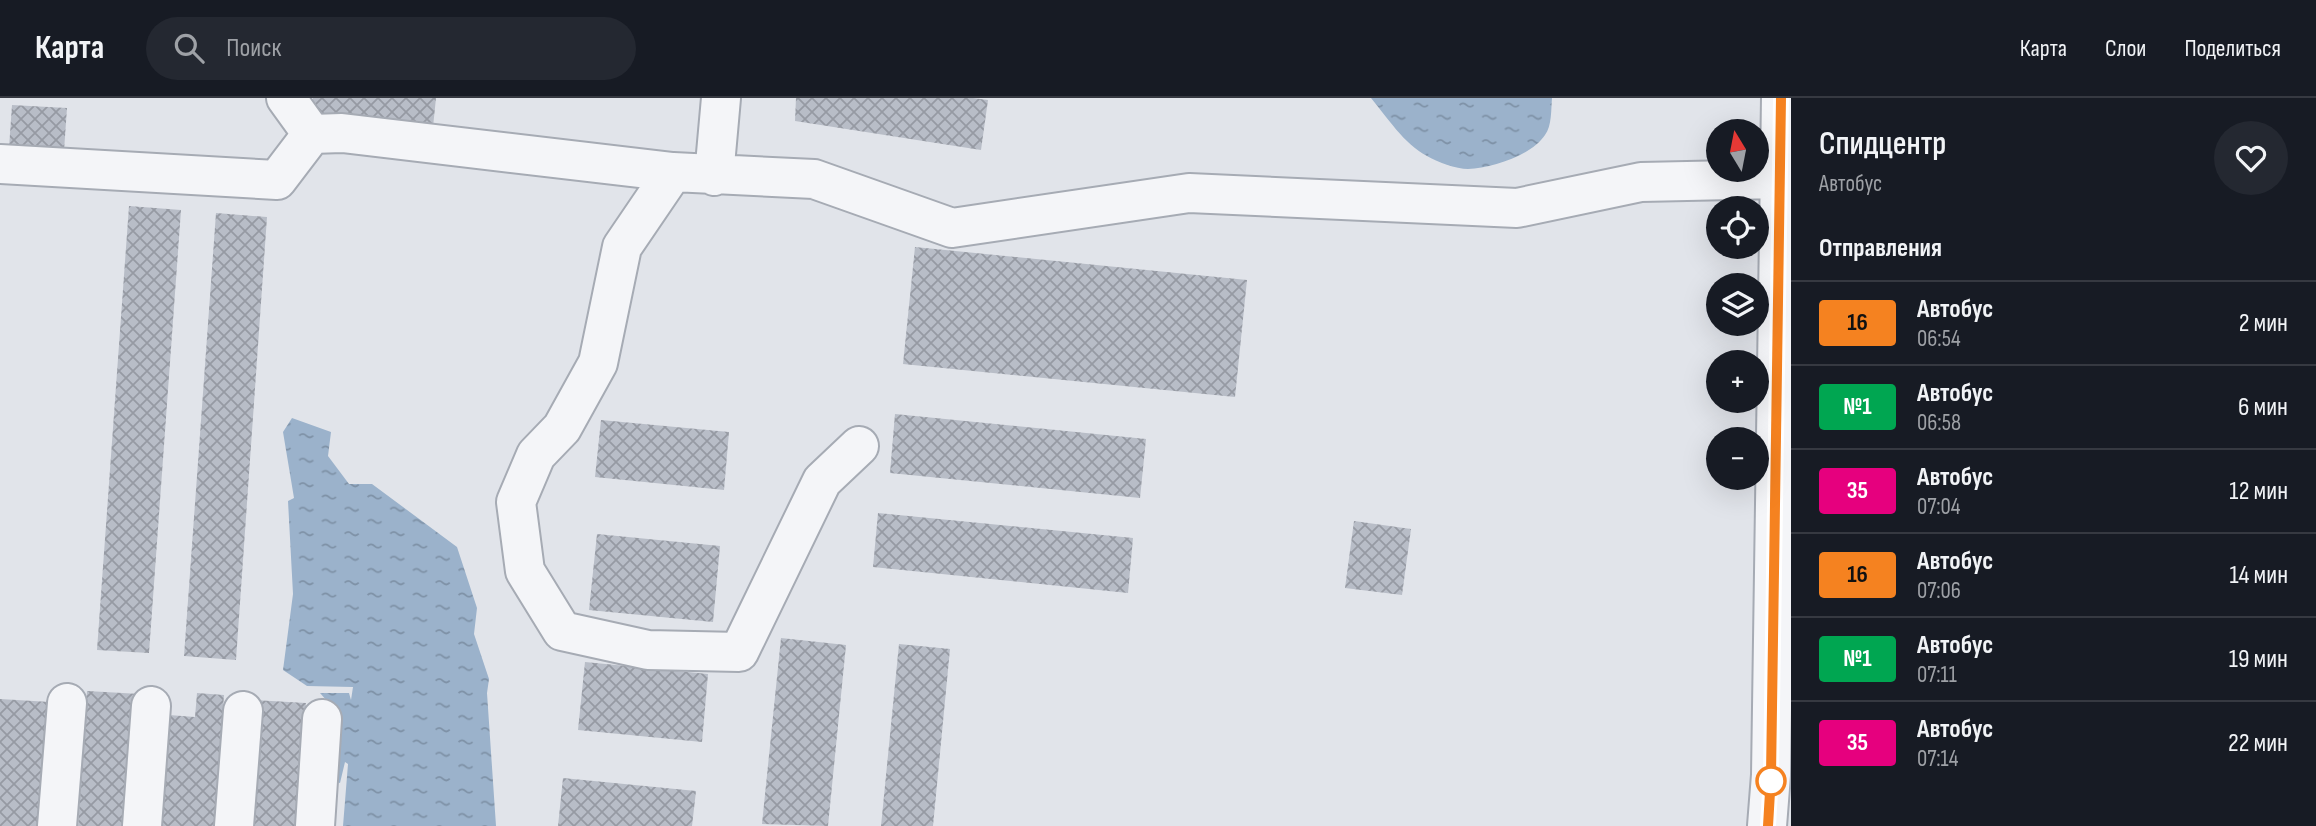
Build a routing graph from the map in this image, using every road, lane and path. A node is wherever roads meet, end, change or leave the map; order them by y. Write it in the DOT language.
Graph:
graph roads {
  1 [pos="286,98"];
  2 [pos="721,98"];
  3 [pos="1781,98"];
  4 [pos="312,134"];
  5 [pos="0,164"];
  6 [pos="673,172"];
  7 [pos="714,176"];
  8 [pos="1779,179"];
  9 [pos="859,446"];
  10 [pos="67,703"];
  11 [pos="151,706"];
  12 [pos="243,711"];
  13 [pos="322,719"];
  14 [pos="58,826"];
  15 [pos="142,826"];
  16 [pos="234,826"];
  17 [pos="315,826"];
  18 [pos="1768,826"];
  1 -- 4 [label="street"];
  2 -- 7 [label="street"];
  3 -- 8 [label="street"];
  4 -- 5 [label="street"];
  4 -- 6 [label="street"];
  6 -- 7 [label="street"];
  6 -- 9 [label="street"];
  7 -- 8 [label="street"];
  8 -- 18 [label="street"];
  10 -- 14 [label="street"];
  11 -- 15 [label="street"];
  12 -- 16 [label="street"];
  13 -- 17 [label="street"];
}
